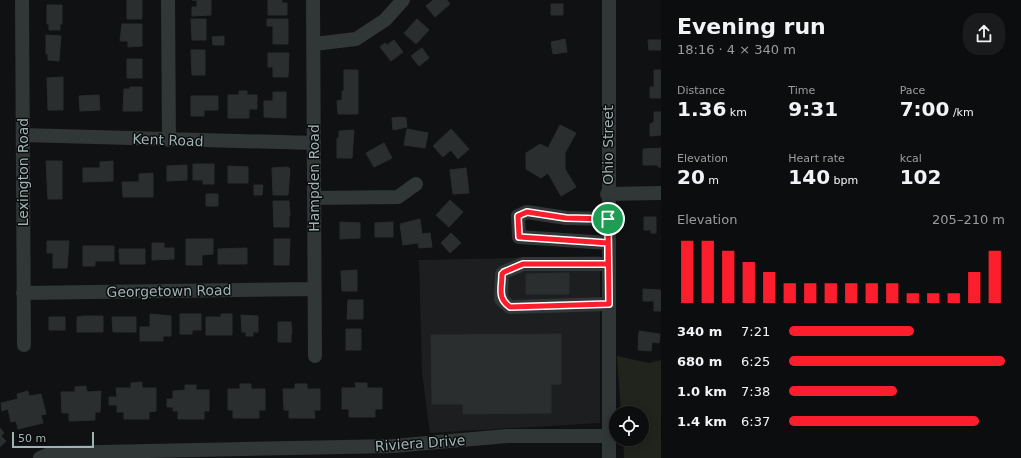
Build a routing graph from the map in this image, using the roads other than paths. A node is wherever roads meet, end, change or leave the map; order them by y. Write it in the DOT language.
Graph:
graph roads {
  1 [pos="22,0"];
  2 [pos="168,0"];
  3 [pos="313,0"];
  4 [pos="403,0"];
  5 [pos="609,0"];
  6 [pos="314,44"];
  7 [pos="22,135"];
  8 [pos="168,140"];
  9 [pos="314,143"];
  10 [pos="416,184"];
  11 [pos="661,193"];
  12 [pos="608,194"];
  13 [pos="314,198"];
  14 [pos="608,219"];
  15 [pos="608,243"];
  16 [pos="608,264"];
  17 [pos="314,289"];
  18 [pos="23,293"];
  19 [pos="609,304"];
  20 [pos="24,345"];
  21 [pos="315,356"];
  22 [pos="609,406"];
  23 [pos="609,436"];
  24 [pos="609,446"];
  25 [pos="40,458"];
  26 [pos="609,458"];
  1 -- 7 [label="street, Lexington Road"];
  2 -- 8 [label="street"];
  3 -- 6 [label="street, Hampden Road"];
  4 -- 6 [label="street"];
  5 -- 12 [label="street, Ohio Street"];
  6 -- 9 [label="street, Hampden Road"];
  7 -- 8 [label="street, Kent Road"];
  7 -- 18 [label="street, Lexington Road"];
  8 -- 9 [label="street, Kent Road"];
  9 -- 13 [label="street, Hampden Road"];
  10 -- 13 [label="street"];
  11 -- 12 [label="street"];
  12 -- 14 [label="street, Ohio Street"];
  13 -- 17 [label="street, Hampden Road"];
  14 -- 15 [label="street, Ohio Street"];
  14 -- 15 [label="street"];
  15 -- 16 [label="street, Ohio Street"];
  16 -- 19 [label="street, Ohio Street"];
  16 -- 19 [label="street"];
  17 -- 18 [label="street, Georgetown Road"];
  17 -- 21 [label="street, Hampden Road"];
  18 -- 20 [label="street, Lexington Road"];
  19 -- 22 [label="street, Ohio Street"];
  23 -- 25 [label="street, Riviera Drive"];
  24 -- 26 [label="street, Ohio Street"];
}
